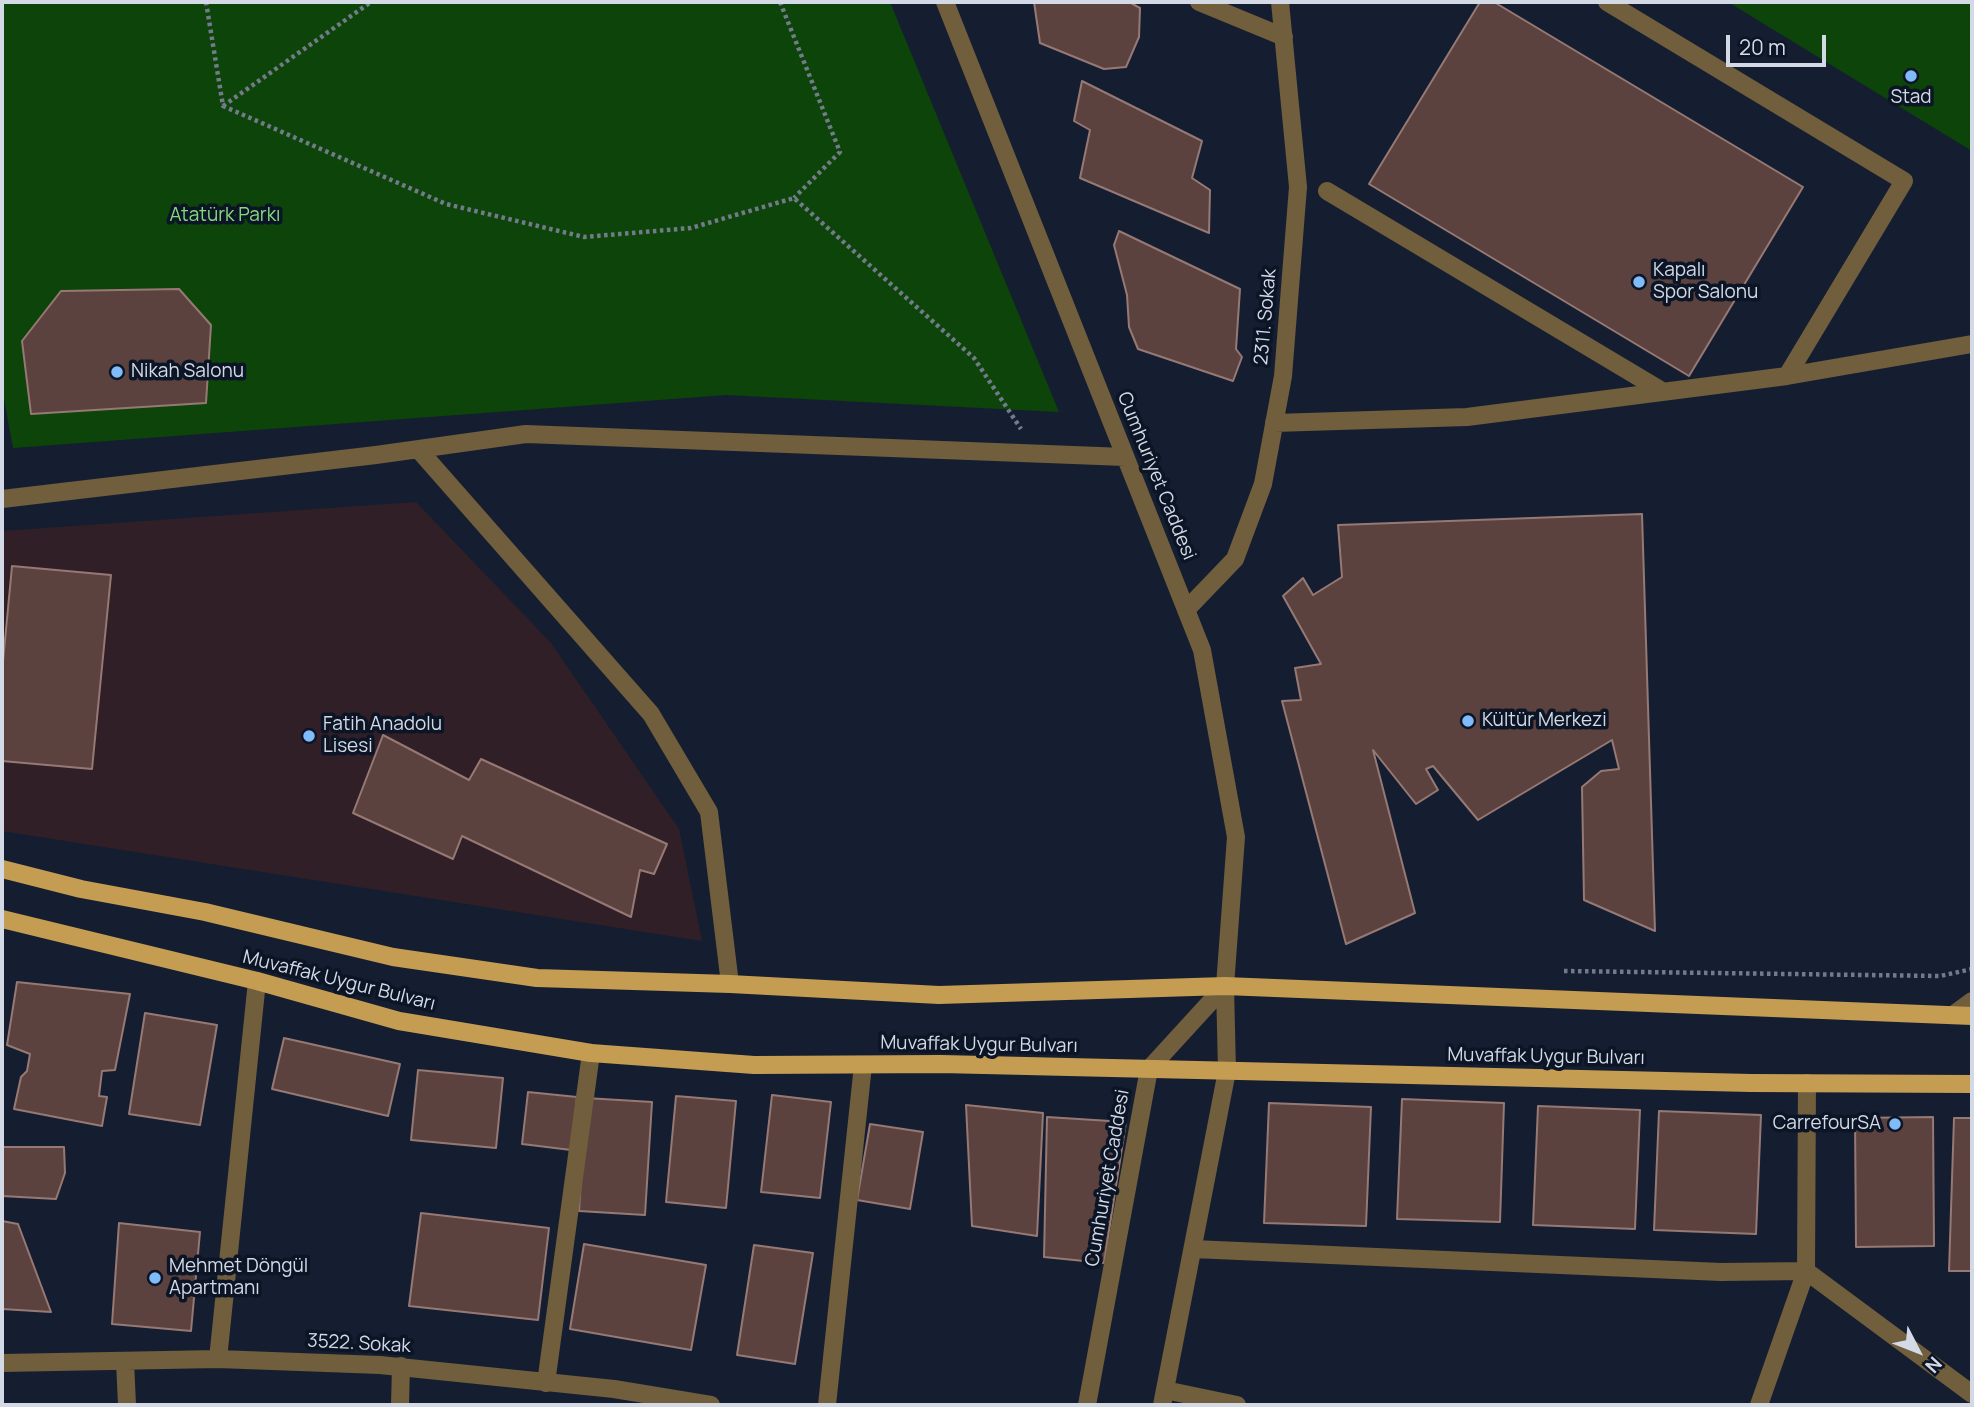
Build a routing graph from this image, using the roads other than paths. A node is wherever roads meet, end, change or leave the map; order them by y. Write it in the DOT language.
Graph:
graph roads {
  1 [pos="945,2"];
  2 [pos="1199,2"];
  3 [pos="1280,2"];
  4 [pos="1607,2"];
  5 [pos="1284,37"];
  6 [pos="1327,191"];
  7 [pos="1972,344"];
  8 [pos="1787,376"];
  9 [pos="1662,391"];
  10 [pos="1274,423"];
  11 [pos="418,449"];
  12 [pos="1125,457"];
  13 [pos="2,499"];
  14 [pos="1186,610"];
  15 [pos="2,869"];
  16 [pos="2,919"];
  17 [pos="257,981"];
  18 [pos="730,984"];
  19 [pos="1225,986"];
  20 [pos="1972,1002"];
  21 [pos="1953,1015"];
  22 [pos="1972,1016"];
  23 [pos="591,1053"];
  24 [pos="863,1065"];
  25 [pos="1149,1069"];
  26 [pos="1227,1071"];
  27 [pos="1807,1083"];
  28 [pos="1972,1084"];
  29 [pos="1192,1249"];
  30 [pos="1806,1271"];
  31 [pos="218,1359"];
  32 [pos="125,1362"];
  33 [pos="2,1363"];
  34 [pos="401,1366"];
  35 [pos="546,1383"];
  36 [pos="1972,1394"];
  37 [pos="1164,1398"];
  38 [pos="127,1405"];
  39 [pos="400,1405"];
  40 [pos="711,1405"];
  41 [pos="827,1405"];
  42 [pos="1087,1405"];
  43 [pos="1237,1405"];
  44 [pos="1759,1405"];
  1 -- 12 [label="street, Cumhuriyet Caddesi"];
  2 -- 5 [label="street"];
  3 -- 5 [label="street, 2311. Sokak"];
  4 -- 8 [label="street"];
  5 -- 10 [label="street, 2311. Sokak"];
  6 -- 9 [label="street"];
  7 -- 8 [label="street"];
  8 -- 9 [label="street"];
  9 -- 10 [label="street"];
  10 -- 14 [label="street, 2311. Sokak"];
  11 -- 12 [label="street"];
  11 -- 13 [label="street"];
  11 -- 18 [label="street"];
  12 -- 14 [label="street, Cumhuriyet Caddesi"];
  14 -- 19 [label="street, Cumhuriyet Caddesi"];
  15 -- 18 [label="main road, Muvaffak Uygur Bulvarı"];
  16 -- 17 [label="main road, Muvaffak Uygur Bulvarı"];
  17 -- 23 [label="main road, Muvaffak Uygur Bulvarı"];
  17 -- 31 [label="street"];
  18 -- 19 [label="main road, Muvaffak Uygur Bulvarı"];
  19 -- 21 [label="main road, Muvaffak Uygur Bulvarı"];
  19 -- 25 [label="street, Cumhuriyet Caddesi"];
  19 -- 26 [label="street, Cumhuriyet Caddesi"];
  20 -- 21 [label="street"];
  21 -- 22 [label="main road, Muvaffak Uygur Bulvarı"];
  23 -- 24 [label="main road, Muvaffak Uygur Bulvarı"];
  23 -- 35 [label="street"];
  24 -- 25 [label="main road, Muvaffak Uygur Bulvarı"];
  24 -- 41 [label="street"];
  25 -- 26 [label="main road, Muvaffak Uygur Bulvarı"];
  25 -- 42 [label="street, Cumhuriyet Caddesi"];
  26 -- 27 [label="main road, Muvaffak Uygur Bulvarı"];
  26 -- 29 [label="street, Cumhuriyet Caddesi"];
  27 -- 28 [label="main road, Muvaffak Uygur Bulvarı"];
  27 -- 30 [label="street"];
  29 -- 30 [label="street"];
  29 -- 37 [label="street, Cumhuriyet Caddesi"];
  30 -- 36 [label="street"];
  30 -- 44 [label="street"];
  31 -- 32 [label="street, 3522. Sokak"];
  31 -- 34 [label="street, 3522. Sokak"];
  32 -- 33 [label="street, 3522. Sokak"];
  32 -- 38 [label="street"];
  34 -- 35 [label="street, 3522. Sokak"];
  34 -- 39 [label="street"];
  35 -- 40 [label="street, 3522. Sokak"];
  37 -- 43 [label="street"];
}
